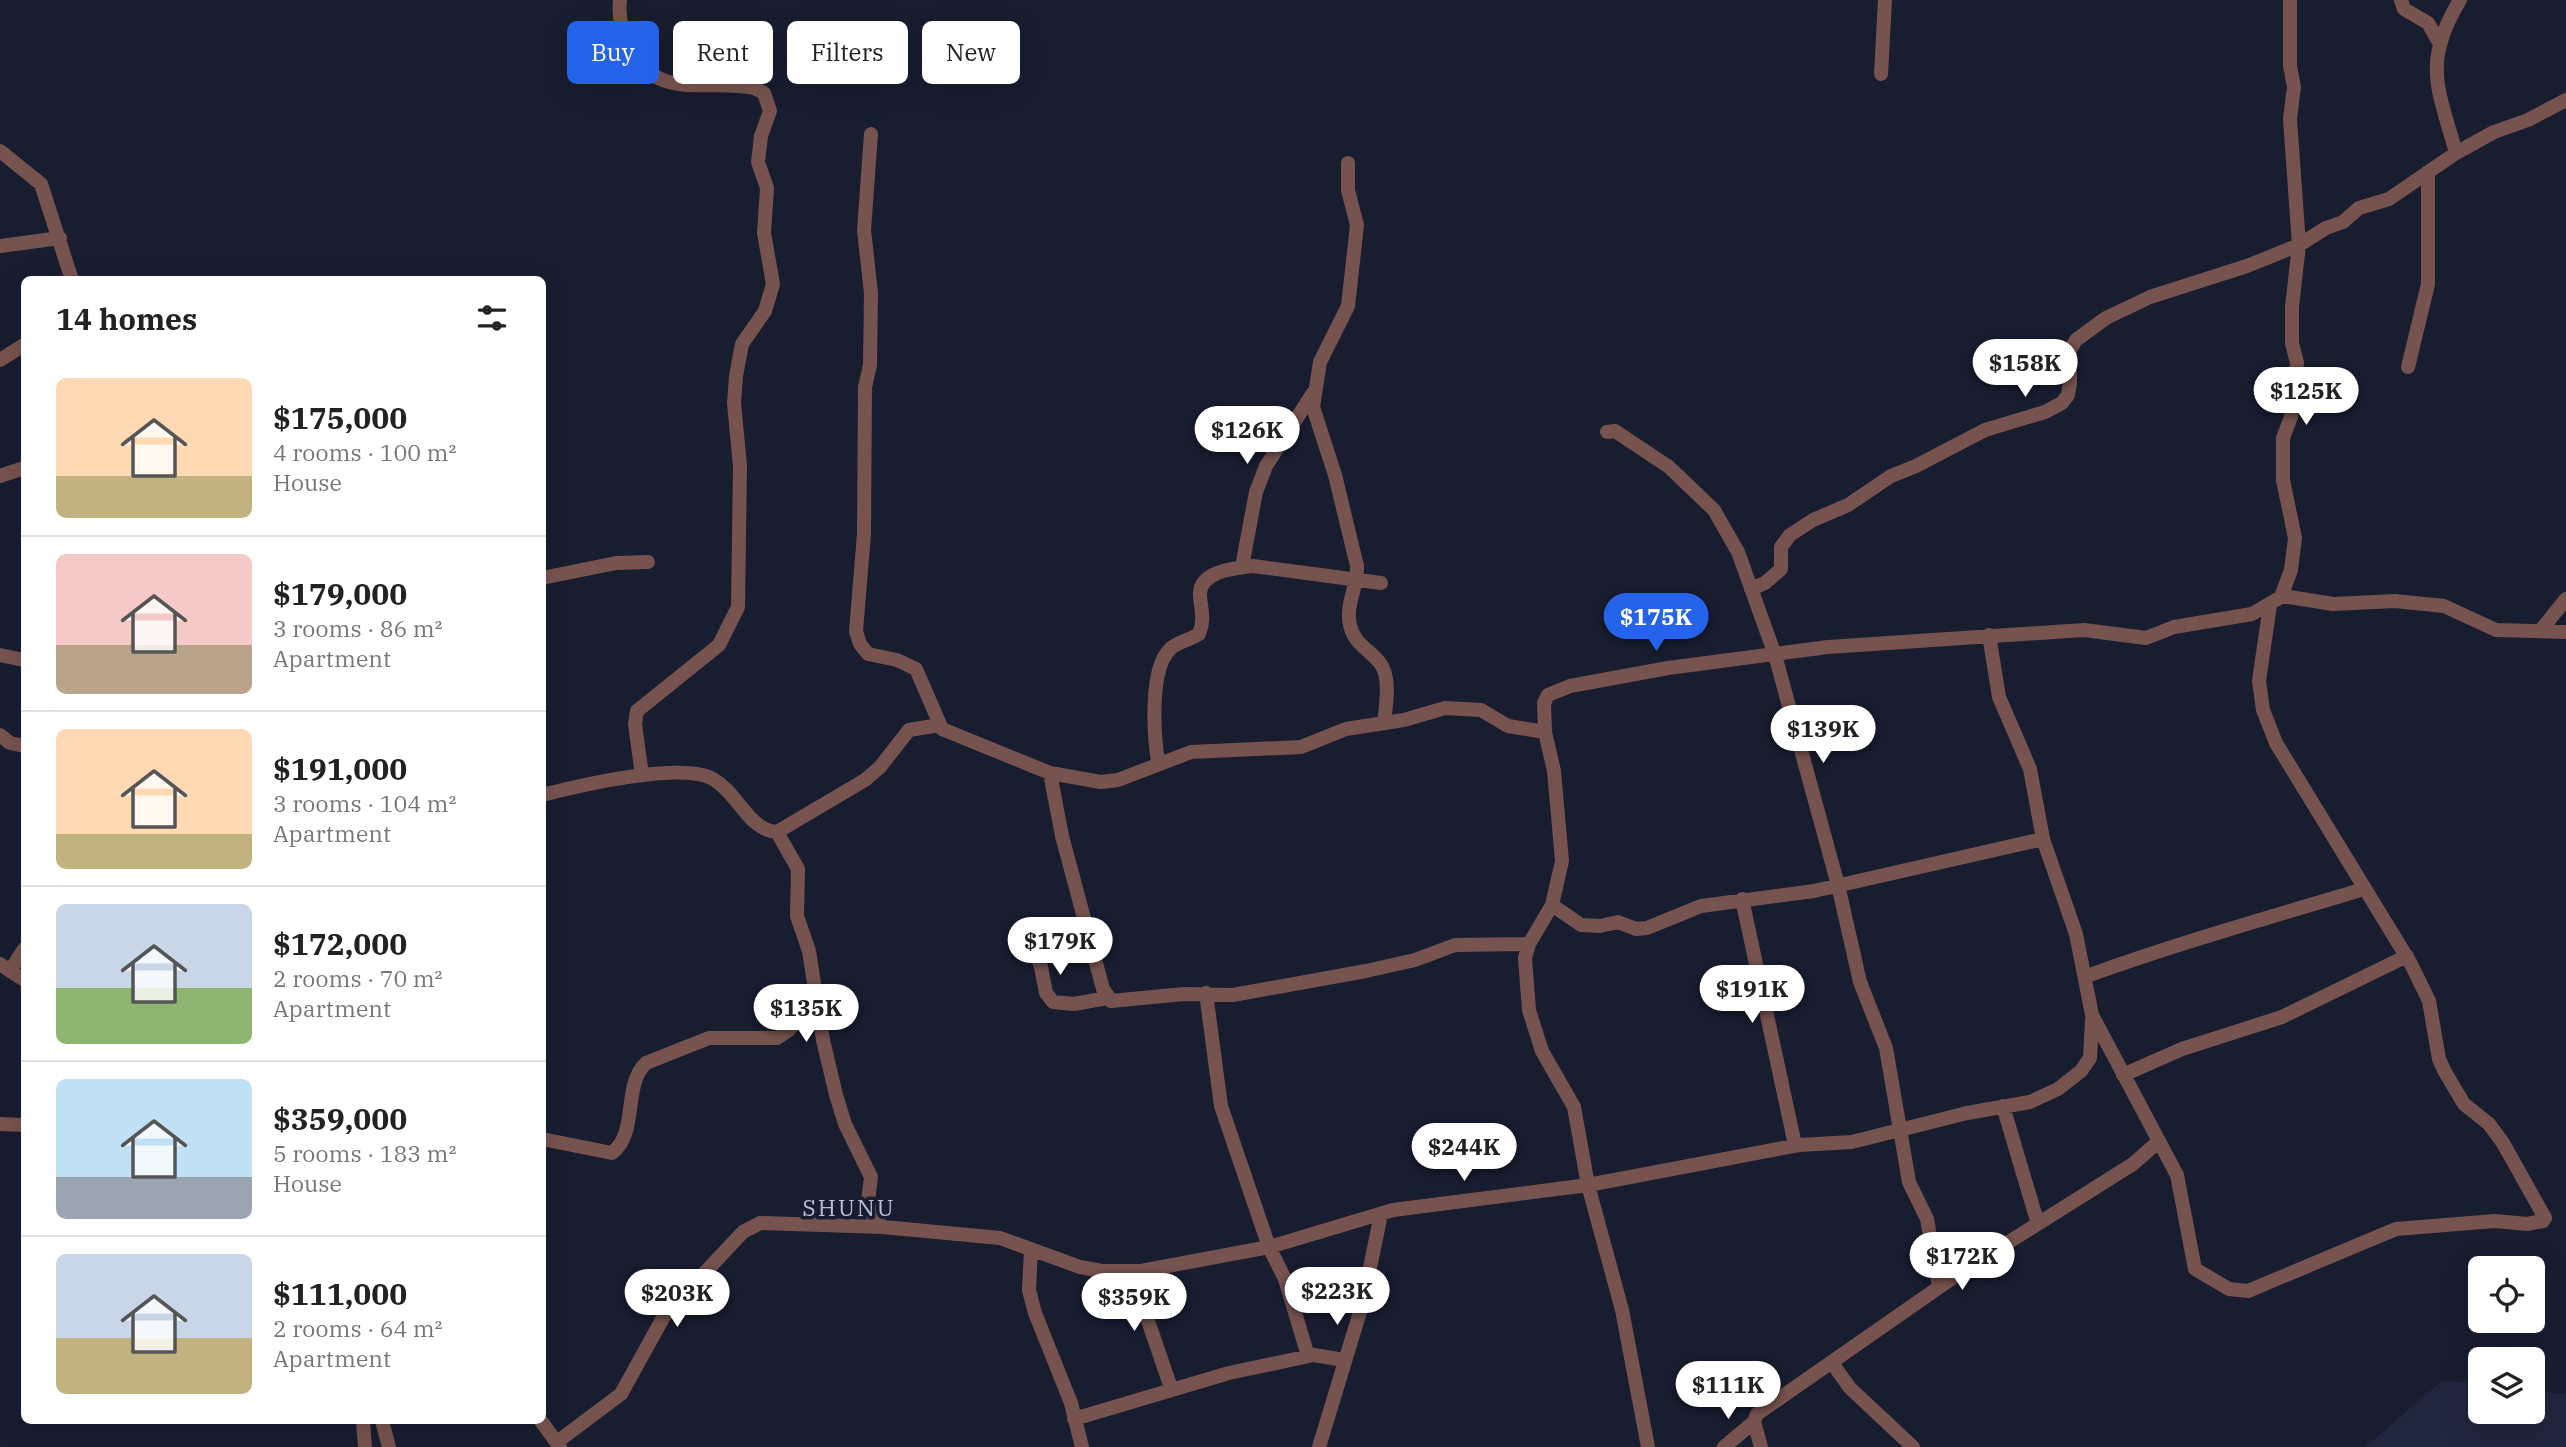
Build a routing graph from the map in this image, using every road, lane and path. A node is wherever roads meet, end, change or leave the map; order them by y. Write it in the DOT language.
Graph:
graph roads {
  1 [pos="620,0"];
  2 [pos="1885,0"];
  3 [pos="2290,0"];
  4 [pos="2401,0"];
  5 [pos="2460,0"];
  6 [pos="2440,44"];
  7 [pos="1881,74"];
  8 [pos="2566,100"];
  9 [pos="871,134"];
  10 [pos="0,152"];
  11 [pos="2456,153"];
  12 [pos="1348,163"];
  13 [pos="2428,172"];
  14 [pos="60,238"];
  15 [pos="2299,245"];
  16 [pos="0,246"];
  17 [pos="71,276"];
  18 [pos="21,347"];
  19 [pos="0,360"];
  20 [pos="2409,367"];
  21 [pos="1314,392"];
  22 [pos="1607,432"];
  23 [pos="21,469"];
  24 [pos="0,476"];
  25 [pos="648,562"];
  26 [pos="1242,567"];
  27 [pos="2291,570"];
  28 [pos="546,577"];
  29 [pos="1358,580"];
  30 [pos="1381,583"];
  31 [pos="1751,589"];
  32 [pos="2312,599"];
  33 [pos="2566,599"];
  34 [pos="2276,601"];
  35 [pos="2541,630"];
  36 [pos="2566,632"];
  37 [pos="1989,635"];
  38 [pos="1775,655"];
  39 [pos="0,656"];
  40 [pos="21,660"];
  41 [pos="1384,722"];
  42 [pos="940,725"];
  43 [pos="1545,732"];
  44 [pos="0,735"];
  45 [pos="21,745"];
  46 [pos="1158,762"];
  47 [pos="1050,773"];
  48 [pos="642,775"];
  49 [pos="546,794"];
  50 [pos="777,832"];
  51 [pos="2043,839"];
  52 [pos="1838,885"];
  53 [pos="2364,890"];
  54 [pos="1742,899"];
  55 [pos="1552,905"];
  56 [pos="1029,935"];
  57 [pos="1529,944"];
  58 [pos="21,952"];
  59 [pos="2407,957"];
  60 [pos="5,968"];
  61 [pos="2087,976"];
  62 [pos="21,978"];
  63 [pos="1206,993"];
  64 [pos="818,995"];
  65 [pos="1107,998"];
  66 [pos="2092,1015"];
  67 [pos="2110,1051"];
  68 [pos="2090,1058"];
  69 [pos="2123,1075"];
  70 [pos="2003,1106"];
  71 [pos="0,1124"];
  72 [pos="21,1125"];
  73 [pos="1899,1129"];
  74 [pos="546,1140"];
  75 [pos="2159,1141"];
  76 [pos="1795,1145"];
  77 [pos="1588,1185"];
  78 [pos="1381,1214"];
  79 [pos="2038,1224"];
  80 [pos="884,1227"];
  81 [pos="1269,1247"];
  82 [pos="1031,1249"];
  83 [pos="1141,1271"];
  84 [pos="1939,1287"];
  85 [pos="1308,1356"];
  86 [pos="1343,1360"];
  87 [pos="1832,1363"];
  88 [pos="1171,1388"];
  89 [pos="1074,1419"];
  90 [pos="1754,1422"];
  91 [pos="363,1424"];
  92 [pos="383,1424"];
  93 [pos="543,1424"];
  94 [pos="559,1445"];
  95 [pos="365,1447"];
  96 [pos="389,1447"];
  97 [pos="1082,1447"];
  98 [pos="1319,1447"];
  99 [pos="1648,1447"];
  100 [pos="1724,1447"];
  101 [pos="1761,1447"];
  102 [pos="1913,1447"];
  1 -- 48 [label="street"];
  2 -- 7 [label="street"];
  3 -- 15 [label="street"];
  4 -- 6 [label="street"];
  5 -- 6 [label="street"];
  6 -- 11 [label="street"];
  8 -- 11 [label="street"];
  9 -- 42 [label="street"];
  10 -- 14 [label="street"];
  11 -- 13 [label="street"];
  12 -- 21 [label="street"];
  13 -- 15 [label="street"];
  13 -- 20 [label="street"];
  14 -- 16 [label="street"];
  14 -- 17 [label="street"];
  15 -- 27 [label="street"];
  15 -- 31 [label="street"];
  18 -- 19 [label="street"];
  21 -- 26 [label="street"];
  21 -- 29 [label="street"];
  22 -- 31 [label="street"];
  23 -- 24 [label="street"];
  25 -- 28 [label="street"];
  26 -- 29 [label="street"];
  26 -- 46 [label="street"];
  27 -- 32 [label="street"];
  27 -- 34 [label="street"];
  29 -- 30 [label="street"];
  29 -- 41 [label="street"];
  31 -- 38 [label="street"];
  32 -- 34 [label="street"];
  32 -- 35 [label="street"];
  33 -- 35 [label="street"];
  34 -- 37 [label="street"];
  34 -- 53 [label="street"];
  35 -- 36 [label="street"];
  37 -- 38 [label="street"];
  37 -- 51 [label="street"];
  38 -- 43 [label="street"];
  38 -- 52 [label="street"];
  39 -- 40 [label="street"];
  41 -- 43 [label="street"];
  41 -- 46 [label="street"];
  42 -- 47 [label="street"];
  42 -- 50 [label="street"];
  43 -- 55 [label="street"];
  44 -- 45 [label="street"];
  46 -- 47 [label="street"];
  47 -- 65 [label="street"];
  48 -- 49 [label="street"];
  48 -- 50 [label="street"];
  50 -- 64 [label="street"];
  51 -- 52 [label="street"];
  51 -- 61 [label="street"];
  52 -- 54 [label="street"];
  52 -- 73 [label="street"];
  53 -- 59 [label="street"];
  53 -- 61 [label="street"];
  54 -- 55 [label="street"];
  54 -- 76 [label="street"];
  55 -- 57 [label="street"];
  56 -- 65 [label="street"];
  57 -- 63 [label="street"];
  57 -- 77 [label="street"];
  58 -- 60 [label="street"];
  59 -- 69 [label="street"];
  59 -- 75 [label="street"];
  60 -- 62 [label="street"];
  61 -- 66 [label="street"];
  63 -- 65 [label="street"];
  63 -- 81 [label="street"];
  64 -- 74 [label="street"];
  64 -- 80 [label="street"];
  66 -- 67 [label="street"];
  66 -- 68 [label="street"];
  67 -- 68 [label="street"];
  67 -- 69 [label="street"];
  68 -- 70 [label="street"];
  69 -- 75 [label="street"];
  70 -- 73 [label="street"];
  70 -- 79 [label="street"];
  71 -- 72 [label="street"];
  73 -- 76 [label="street"];
  73 -- 84 [label="street"];
  75 -- 79 [label="street"];
  76 -- 77 [label="street"];
  77 -- 78 [label="street"];
  77 -- 99 [label="street"];
  78 -- 81 [label="street"];
  78 -- 86 [label="street"];
  79 -- 84 [label="street"];
  80 -- 82 [label="street"];
  80 -- 94 [label="street"];
  81 -- 83 [label="street"];
  81 -- 85 [label="street"];
  82 -- 83 [label="street"];
  82 -- 89 [label="street"];
  83 -- 88 [label="street"];
  84 -- 87 [label="street"];
  85 -- 86 [label="street"];
  85 -- 88 [label="street"];
  86 -- 98 [label="street"];
  87 -- 90 [label="street"];
  87 -- 102 [label="street"];
  88 -- 89 [label="street"];
  89 -- 97 [label="street"];
  90 -- 100 [label="street"];
  90 -- 101 [label="street"];
  91 -- 95 [label="street"];
  92 -- 96 [label="street"];
  93 -- 94 [label="street"];
}
